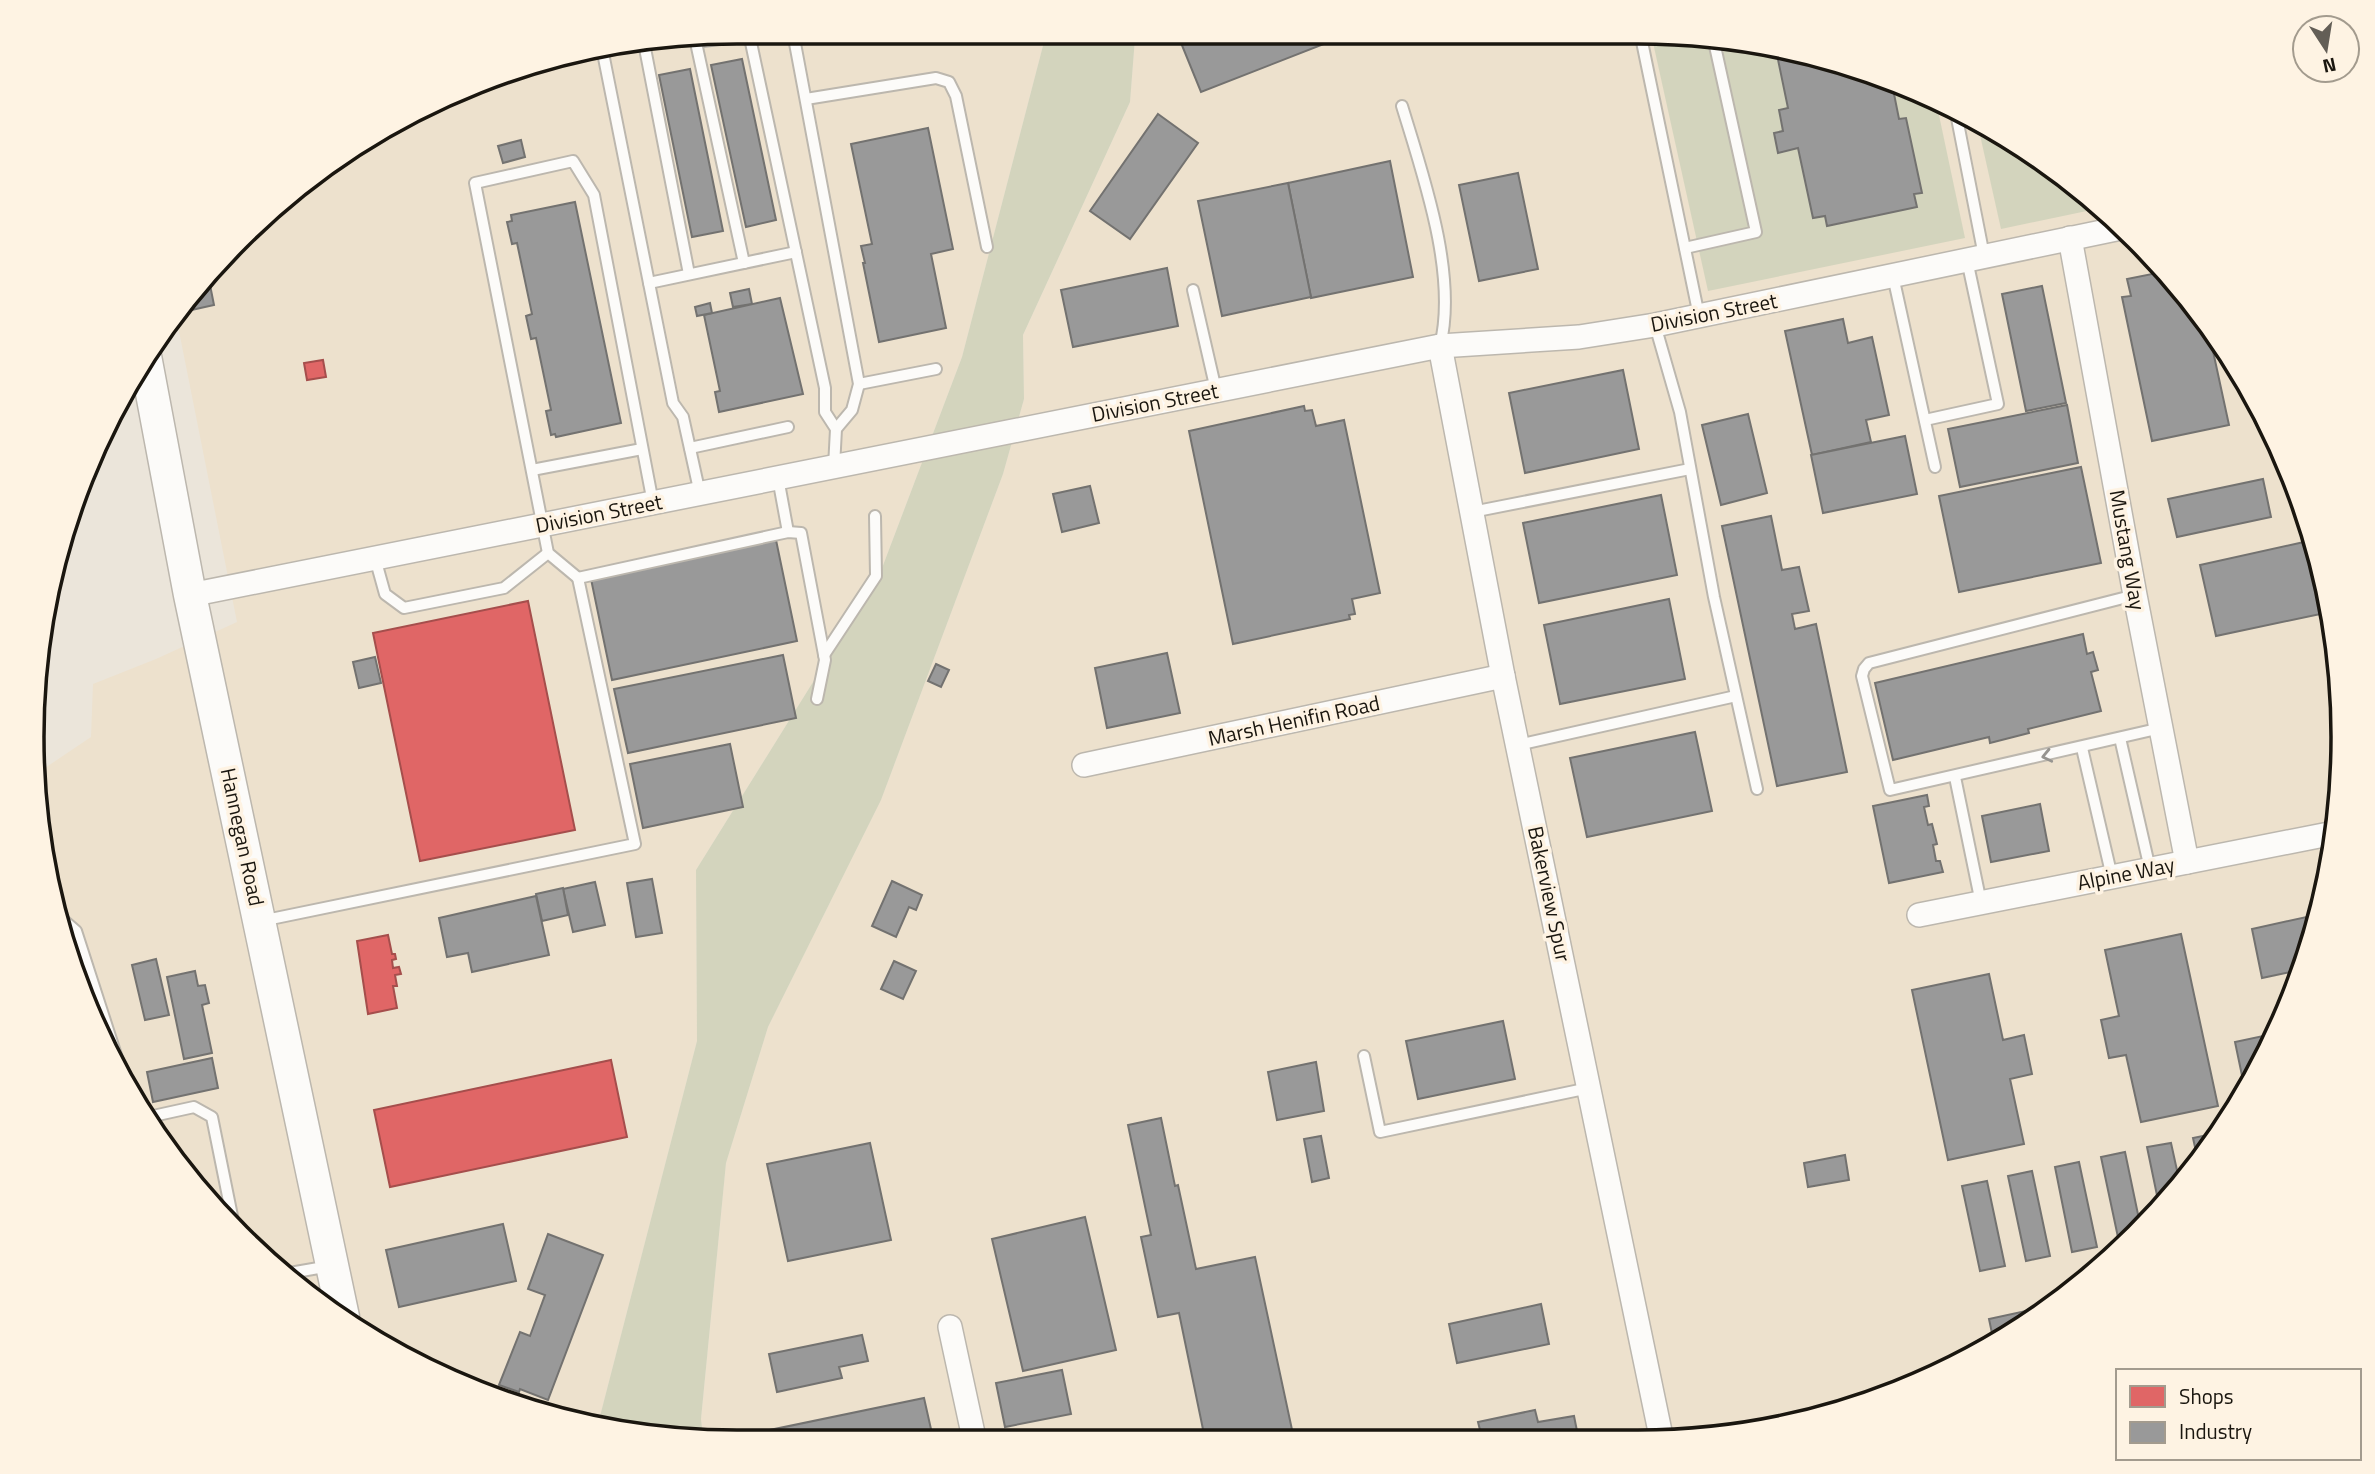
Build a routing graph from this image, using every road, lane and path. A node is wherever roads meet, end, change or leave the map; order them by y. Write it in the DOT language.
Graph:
graph roads {
  1 [pos="751,44"];
  2 [pos="795,44"];
  3 [pos="1642,44"];
  4 [pos="696,45"];
  5 [pos="1716,49"];
  6 [pos="645,50"];
  7 [pos="604,57"];
  8 [pos="806,99"];
  9 [pos="1402,106"];
  10 [pos="1957,122"];
  11 [pos="2110,230"];
  12 [pos="2070,239"];
  13 [pos="987,247"];
  14 [pos="1685,248"];
  15 [pos="796,252"];
  16 [pos="1975,258"];
  17 [pos="744,263"];
  18 [pos="689,274"];
  19 [pos="1893,276"];
  20 [pos="649,283"];
  21 [pos="1193,290"];
  22 [pos="1699,316"];
  23 [pos="1655,325"];
  24 [pos="1440,346"];
  25 [pos="936,369"];
  26 [pos="148,372"];
  27 [pos="859,384"];
  28 [pos="1216,390"];
  29 [pos="1925,420"];
  30 [pos="788,427"];
  31 [pos="835,429"];
  32 [pos="642,449"];
  33 [pos="690,449"];
  34 [pos="834,467"];
  35 [pos="1936,467"];
  36 [pos="1690,469"];
  37 [pos="531,470"];
  38 [pos="778,478"];
  39 [pos="700,494"];
  40 [pos="653,503"];
  41 [pos="1472,512"];
  42 [pos="875,516"];
  43 [pos="542,525"];
  44 [pos="788,532"];
  45 [pos="548,553"];
  46 [pos="375,558"];
  47 [pos="578,578"];
  48 [pos="190,595"];
  49 [pos="2135,595"];
  50 [pos="824,655"];
  51 [pos="1503,676"];
  52 [pos="1736,696"];
  53 [pos="817,699"];
  54 [pos="2161,729"];
  55 [pos="2120,738"];
  56 [pos="1518,745"];
  57 [pos="2082,748"];
  58 [pos="1084,765"];
  59 [pos="1955,777"];
  60 [pos="1757,789"];
  61 [pos="2324,834"];
  62 [pos="2187,862"];
  63 [pos="2150,869"];
  64 [pos="2112,877"];
  65 [pos="1982,903"];
  66 [pos="1919,915"];
  67 [pos="260,922"];
  68 [pos="70,926"];
  69 [pos="105,1020"];
  70 [pos="1364,1056"];
  71 [pos="1589,1088"];
  72 [pos="157,1115"];
  73 [pos="231,1210"];
  74 [pos="332,1266"];
  75 [pos="297,1272"];
  76 [pos="340,1305"];
  77 [pos="950,1327"];
  78 [pos="972,1430"];
  79 [pos="1660,1430"];
  1 -- 15 [label="lane"];
  2 -- 8 [label="lane"];
  3 -- 14 [label="lane"];
  4 -- 17 [label="lane"];
  5 -- 14 [label="lane"];
  6 -- 18 [label="lane"];
  7 -- 20 [label="lane"];
  8 -- 13 [label="lane"];
  8 -- 27 [label="lane"];
  9 -- 24 [label="lane"];
  10 -- 16 [label="lane"];
  11 -- 12 [label="street, Division Street"];
  12 -- 16 [label="street, Division Street"];
  12 -- 49 [label="street, Mustang Way"];
  14 -- 22 [label="lane"];
  15 -- 17 [label="lane"];
  15 -- 31 [label="lane"];
  16 -- 19 [label="street, Division Street"];
  16 -- 29 [label="lane"];
  17 -- 18 [label="lane"];
  18 -- 20 [label="lane"];
  19 -- 22 [label="street, Division Street"];
  19 -- 29 [label="lane"];
  20 -- 33 [label="lane"];
  21 -- 28 [label="lane"];
  22 -- 23 [label="street, Division Street"];
  23 -- 24 [label="street, Division Street"];
  23 -- 36 [label="lane"];
  24 -- 28 [label="street, Division Street"];
  24 -- 41 [label="street, Bakerview Spur"];
  25 -- 27 [label="lane"];
  26 -- 48 [label="main road, Hannegan Road"];
  27 -- 31 [label="lane"];
  28 -- 34 [label="street, Division Street"];
  29 -- 35 [label="lane"];
  30 -- 33 [label="lane"];
  31 -- 34 [label="lane"];
  32 -- 37 [label="lane"];
  32 -- 37 [label="lane"];
  32 -- 40 [label="lane"];
  33 -- 39 [label="lane"];
  34 -- 38 [label="street, Division Street"];
  36 -- 41 [label="lane"];
  36 -- 52 [label="lane"];
  37 -- 43 [label="lane"];
  38 -- 39 [label="street, Division Street"];
  38 -- 44 [label="lane"];
  39 -- 40 [label="street, Division Street"];
  40 -- 43 [label="street, Division Street"];
  41 -- 51 [label="street, Bakerview Spur"];
  42 -- 50 [label="lane"];
  43 -- 45 [label="lane"];
  43 -- 46 [label="street, Division Street"];
  44 -- 47 [label="lane"];
  44 -- 50 [label="lane"];
  45 -- 46 [label="lane"];
  45 -- 47 [label="lane"];
  46 -- 48 [label="street, Division Street"];
  47 -- 67 [label="lane"];
  48 -- 67 [label="main road, Hannegan Road"];
  49 -- 54 [label="street, Mustang Way"];
  49 -- 59 [label="lane"];
  50 -- 53 [label="lane"];
  51 -- 56 [label="street, Bakerview Spur"];
  51 -- 58 [label="street, Marsh Henifin Road"];
  52 -- 56 [label="lane"];
  52 -- 60 [label="lane"];
  54 -- 55 [label="lane"];
  54 -- 62 [label="street, Mustang Way"];
  55 -- 57 [label="lane"];
  55 -- 63 [label="lane"];
  56 -- 71 [label="street, Bakerview Spur"];
  57 -- 59 [label="lane, one-way"];
  57 -- 64 [label="lane"];
  59 -- 65 [label="lane"];
  61 -- 62 [label="street, Alpine Way"];
  62 -- 63 [label="street, Alpine Way"];
  63 -- 64 [label="street, Alpine Way"];
  64 -- 65 [label="street, Alpine Way"];
  65 -- 66 [label="street, Alpine Way"];
  67 -- 74 [label="main road, Hannegan Road"];
  68 -- 69 [label="lane"];
  70 -- 71 [label="lane"];
  71 -- 79 [label="street, Bakerview Spur"];
  72 -- 73 [label="lane"];
  74 -- 75 [label="lane"];
  74 -- 76 [label="main road, Hannegan Road"];
  77 -- 78 [label="street"];
}
